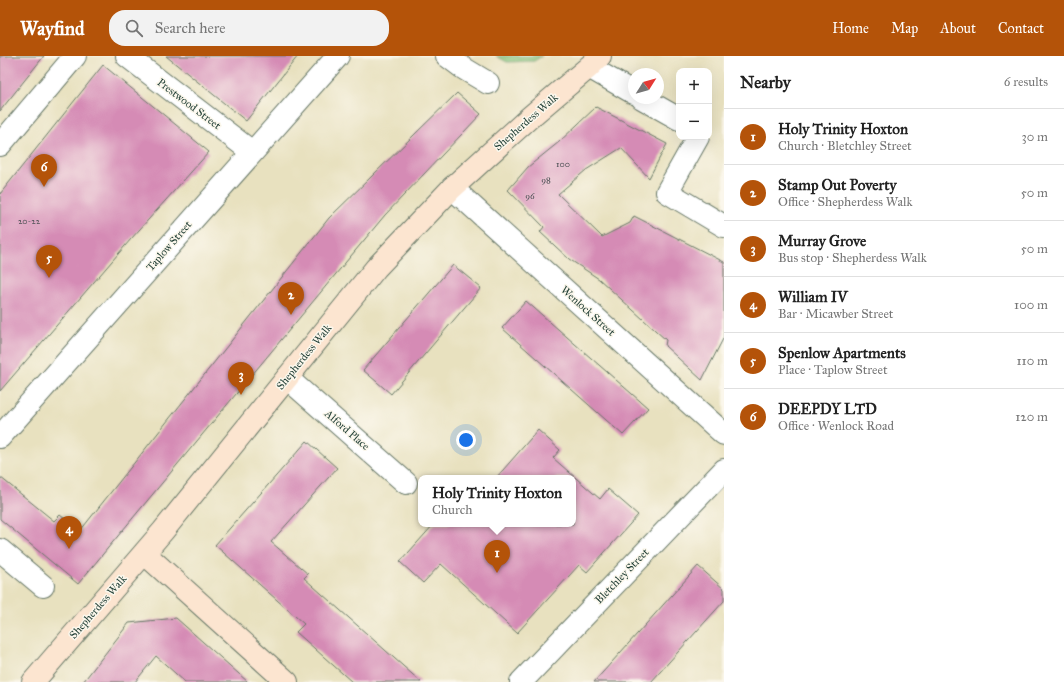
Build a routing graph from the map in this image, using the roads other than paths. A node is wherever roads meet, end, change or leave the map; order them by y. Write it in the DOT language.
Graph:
graph roads {
  1 [pos="75,56"];
  2 [pos="127,56"];
  3 [pos="338,56"];
  4 [pos="447,56"];
  5 [pos="594,62"];
  6 [pos="488,83"];
  7 [pos="628,88"];
  8 [pos="653,104"];
  9 [pos="676,117"];
  10 [pos="696,140"];
  11 [pos="0,146"];
  12 [pos="252,152"];
  13 [pos="452,188"];
  14 [pos="724,226"];
  15 [pos="287,378"];
  16 [pos="724,434"];
  17 [pos="0,437"];
  18 [pos="724,470"];
  19 [pos="406,483"];
  20 [pos="0,550"];
  21 [pos="144,553"];
  22 [pos="43,586"];
  23 [pos="33,682"];
  24 [pos="287,682"];
  25 [pos="521,682"];
  1 -- 11 [label="street"];
  2 -- 12 [label="street, Prestwood Street"];
  3 -- 12 [label="street, Taplow Street"];
  4 -- 6 [label="street"];
  5 -- 7 [label="street"];
  5 -- 13 [label="main road, Shepherdess Walk"];
  8 -- 9 [label="street"];
  10 -- 14 [label="street"];
  12 -- 17 [label="street, Taplow Street"];
  13 -- 15 [label="main road, Shepherdess Walk"];
  13 -- 16 [label="street, Wenlock Street"];
  15 -- 19 [label="street, Alford Place"];
  15 -- 21 [label="main road, Shepherdess Walk"];
  18 -- 25 [label="street, Bletchley Street"];
  20 -- 22 [label="street"];
  21 -- 23 [label="main road, Shepherdess Walk"];
  21 -- 24 [label="main road"];
}
